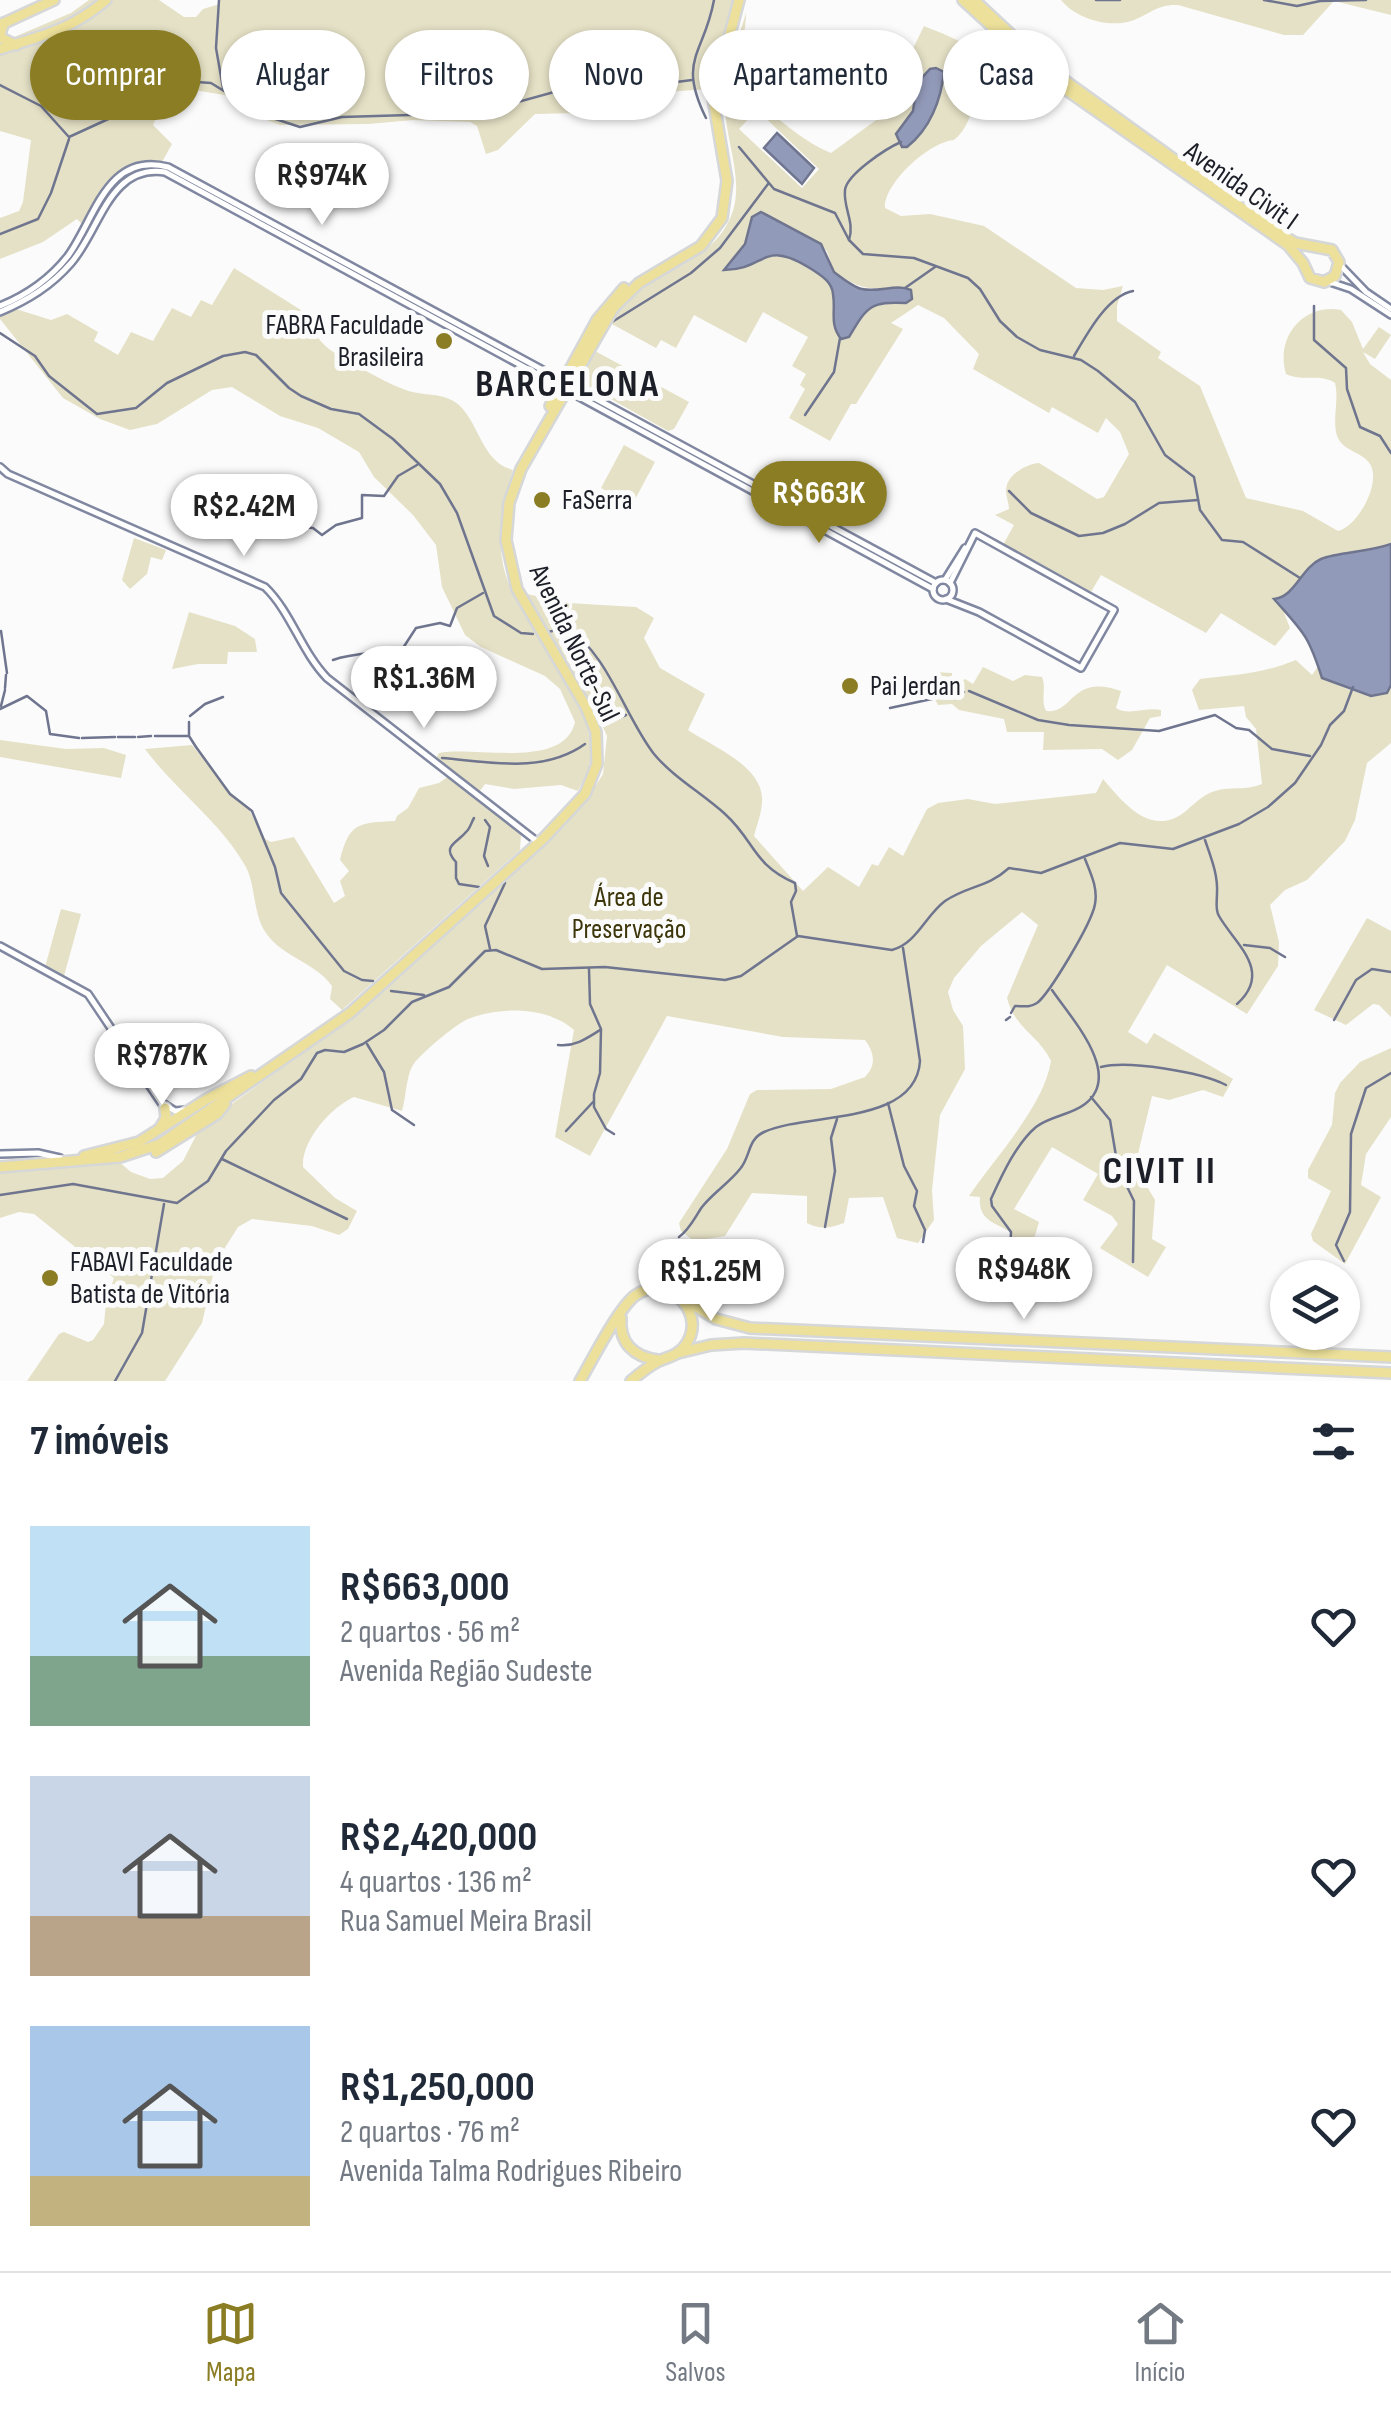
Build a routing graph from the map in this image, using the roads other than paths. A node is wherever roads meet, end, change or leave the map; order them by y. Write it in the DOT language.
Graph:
graph roads {
  1 [pos="54,0"];
  2 [pos="106,0"];
  3 [pos="737,0"];
  4 [pos="963,0"];
  5 [pos="974,0"];
  6 [pos="2,24"];
  7 [pos="16,44"];
  8 [pos="0,50"];
  9 [pos="1316,246"];
  10 [pos="1303,262"];
  11 [pos="1339,264"];
  12 [pos="1327,281"];
  13 [pos="0,309"];
  14 [pos="1391,312"];
  15 [pos="566,384"];
  16 [pos="0,467"];
  17 [pos="948,582"];
  18 [pos="935,586"];
  19 [pos="949,597"];
  20 [pos="533,840"];
  21 [pos="0,946"];
  22 [pos="243,1087"];
  23 [pos="163,1104"];
  24 [pos="208,1104"];
  25 [pos="209,1118"];
  26 [pos="168,1126"];
  27 [pos="155,1144"];
  28 [pos="0,1154"];
  29 [pos="60,1158"];
  30 [pos="0,1165"];
  31 [pos="678,1296"];
  32 [pos="621,1315"];
  33 [pos="1114,1339"];
  34 [pos="1082,1345"];
  35 [pos="678,1353"];
  36 [pos="1391,1358"];
  37 [pos="659,1360"];
  38 [pos="1158,1363"];
  39 [pos="1134,1369"];
  40 [pos="1391,1373"];
  41 [pos="580,1381"];
  42 [pos="631,1381"];
  1 -- 6 [label="main road"];
  2 -- 7 [label="main road"];
  3 -- 15 [label="main road, Avenida Norte-Sul"];
  4 -- 10 [label="main road, Avenida Civit I"];
  5 -- 9 [label="main road, Avenida Civit I"];
  6 -- 7 [label="main road"];
  7 -- 8 [label="main road"];
  9 -- 10 [label="main road"];
  9 -- 11 [label="main road"];
  10 -- 12 [label="main road"];
  11 -- 12 [label="main road"];
  11 -- 14 [label="street"];
  12 -- 14 [label="street"];
  13 -- 15 [label="street"];
  15 -- 18 [label="street"];
  15 -- 20 [label="main road, Avenida Norte-Sul"];
  16 -- 20 [label="street"];
  17 -- 18 [label="street"];
  17 -- 19 [label="street"];
  17 -- 19 [label="street"];
  18 -- 19 [label="street"];
  20 -- 22 [label="main road, Avenida Norte-Sul"];
  20 -- 24 [label="main road, Avenida Norte-Sul"];
  21 -- 23 [label="street"];
  22 -- 24 [label="main road, Avenida Norte-Sul"];
  22 -- 25 [label="main road"];
  23 -- 24 [label="street"];
  23 -- 26 [label="street"];
  23 -- 27 [label="main road"];
  24 -- 25 [label="main road"];
  24 -- 26 [label="main road"];
  24 -- 27 [label="main road, Avenida Norte-Sul"];
  25 -- 27 [label="main road"];
  26 -- 27 [label="main road"];
  27 -- 29 [label="main road"];
  27 -- 30 [label="main road"];
  28 -- 29 [label="street"];
  29 -- 30 [label="main road"];
  31 -- 32 [label="main road"];
  31 -- 34 [label="main road"];
  31 -- 35 [label="main road"];
  32 -- 37 [label="main road"];
  32 -- 41 [label="main road"];
  33 -- 34 [label="main road"];
  34 -- 36 [label="main road"];
  35 -- 37 [label="main road"];
  35 -- 38 [label="main road"];
  37 -- 42 [label="main road"];
  38 -- 39 [label="main road"];
  38 -- 40 [label="main road"];
}
